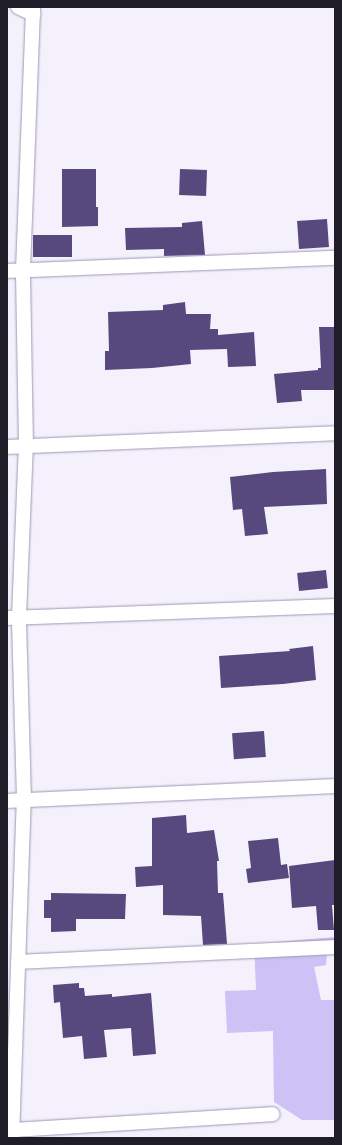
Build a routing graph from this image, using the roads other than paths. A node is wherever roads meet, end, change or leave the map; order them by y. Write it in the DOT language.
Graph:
graph roads {
  1 [pos="18,7"];
  2 [pos="33,10"];
  3 [pos="335,258"];
  4 [pos="23,270"];
  5 [pos="7,271"];
  6 [pos="335,433"];
  7 [pos="26,446"];
  8 [pos="7,447"];
  9 [pos="335,606"];
  10 [pos="13,617"];
  11 [pos="335,786"];
  12 [pos="24,800"];
  13 [pos="7,801"];
  14 [pos="335,947"];
  15 [pos="18,962"];
  16 [pos="273,1114"];
  17 [pos="12,1134"];
  1 -- 2 [label="street"];
  2 -- 4 [label="street"];
  3 -- 4 [label="street"];
  4 -- 5 [label="street"];
  4 -- 7 [label="street"];
  6 -- 7 [label="street"];
  7 -- 8 [label="street"];
  7 -- 10 [label="street"];
  9 -- 10 [label="street"];
  10 -- 12 [label="street"];
  11 -- 12 [label="street"];
  12 -- 13 [label="street"];
  12 -- 15 [label="street"];
  14 -- 15 [label="street"];
  15 -- 17 [label="street"];
  16 -- 17 [label="street"];
}
